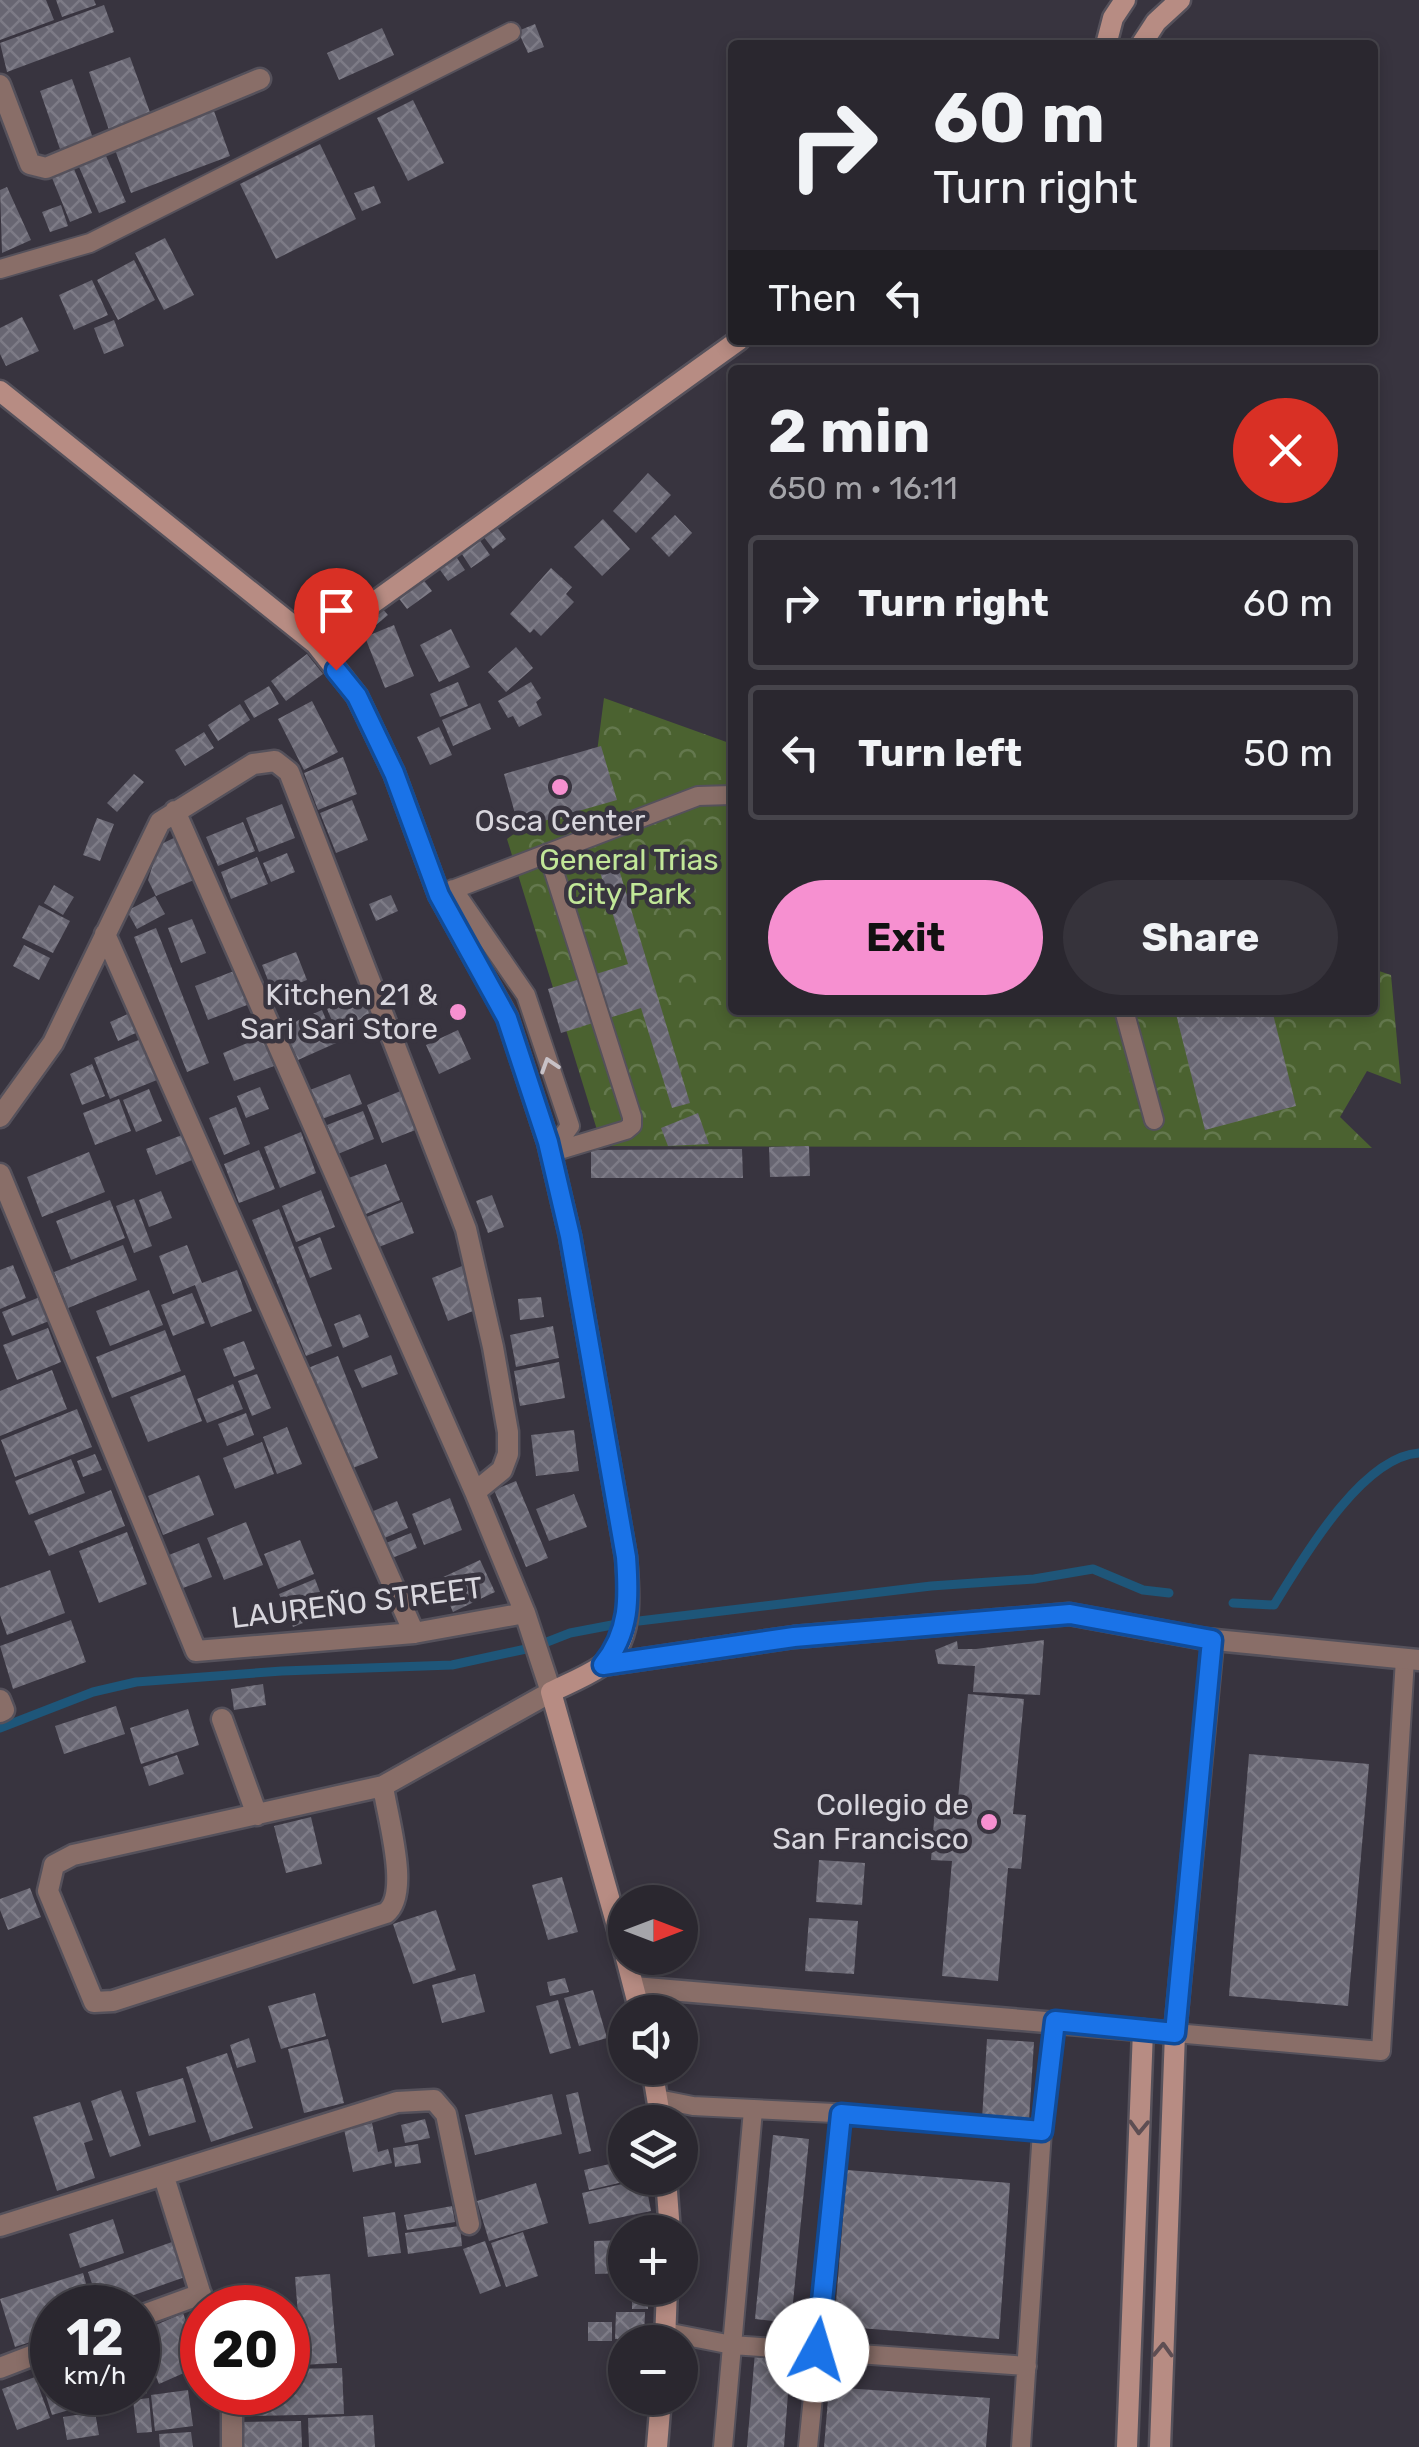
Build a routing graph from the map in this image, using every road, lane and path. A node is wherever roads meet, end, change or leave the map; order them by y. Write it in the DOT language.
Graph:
graph roads {
  1 [pos="1124,0"];
  2 [pos="1180,0"];
  3 [pos="512,32"];
  4 [pos="1107,40"];
  5 [pos="1145,40"];
  6 [pos="260,80"];
  7 [pos="0,85"];
  8 [pos="0,269"];
  9 [pos="732,345"];
  10 [pos="0,391"];
  11 [pos="316,644"];
  12 [pos="728,795"];
  13 [pos="175,811"];
  14 [pos="548,853"];
  15 [pos="446,892"];
  16 [pos="105,934"];
  17 [pos="1125,1015"];
  18 [pos="0,1118"];
  19 [pos="1154,1120"];
  20 [pos="550,1153"];
  21 [pos="0,1174"];
  22 [pos="475,1492"];
  23 [pos="525,1613"];
  24 [pos="414,1633"];
  25 [pos="1212,1640"];
  26 [pos="1412,1659"];
  27 [pos="603,1665"];
  28 [pos="551,1692"];
  29 [pos="0,1700"];
  30 [pos="0,1712"];
  31 [pos="222,1718"];
  32 [pos="382,1786"];
  33 [pos="258,1815"];
  34 [pos="608,1893"];
  35 [pos="631,1975"];
  36 [pos="634,1987"];
  37 [pos="636,1995"];
  38 [pos="1055,2021"];
  39 [pos="1143,2030"];
  40 [pos="1175,2033"];
  41 [pos="655,2085"];
  42 [pos="658,2099"];
  43 [pos="659,2105"];
  44 [pos="753,2110"];
  45 [pos="841,2114"];
  46 [pos="1042,2131"];
  47 [pos="164,2177"];
  48 [pos="469,2224"];
  49 [pos="0,2226"];
  50 [pos="198,2285"];
  51 [pos="698,2340"];
  52 [pos="732,2344"];
  53 [pos="817,2350"];
  54 [pos="30,2356"];
  55 [pos="1027,2366"];
  56 [pos="0,2368"];
  57 [pos="232,2415"];
  58 [pos="660,2415"];
  59 [pos="232,2447"];
  60 [pos="658,2447"];
  61 [pos="723,2447"];
  62 [pos="808,2447"];
  63 [pos="1021,2447"];
  64 [pos="1127,2447"];
  65 [pos="1160,2447"];
  1 -- 4 [label="street"];
  2 -- 5 [label="street"];
  3 -- 8 [label="lane"];
  6 -- 7 [label="street"];
  9 -- 11 [label="street"];
  10 -- 11 [label="street"];
  11 -- 15 [label="street"];
  12 -- 14 [label="lane"];
  13 -- 16 [label="street"];
  13 -- 22 [label="street"];
  13 -- 22 [label="street"];
  14 -- 15 [label="lane"];
  14 -- 20 [label="lane"];
  15 -- 20 [label="street"];
  16 -- 18 [label="street"];
  16 -- 24 [label="street"];
  17 -- 19 [label="lane"];
  20 -- 27 [label="street"];
  21 -- 24 [label="street, LAUREÑO STREET"];
  22 -- 23 [label="street"];
  23 -- 24 [label="street, LAUREÑO STREET"];
  23 -- 28 [label="street"];
  25 -- 26 [label="street"];
  25 -- 27 [label="street"];
  25 -- 40 [label="street"];
  26 -- 40 [label="lane"];
  27 -- 28 [label="street"];
  28 -- 32 [label="street"];
  28 -- 34 [label="street"];
  29 -- 30 [label="street"];
  31 -- 33 [label="street"];
  32 -- 33 [label="street"];
  32 -- 33 [label="street"];
  35 -- 36 [label="street"];
  36 -- 37 [label="street"];
  36 -- 38 [label="street"];
  38 -- 39 [label="street"];
  38 -- 46 [label="lane"];
  39 -- 40 [label="street"];
  39 -- 64 [label="street, one-way"];
  65 -- 40 [label="street, one-way"];
  41 -- 42 [label="street"];
  42 -- 43 [label="street"];
  42 -- 44 [label="lane"];
  44 -- 45 [label="lane"];
  44 -- 52 [label="lane"];
  45 -- 46 [label="lane"];
  45 -- 53 [label="lane"];
  46 -- 55 [label="lane"];
  47 -- 48 [label="street"];
  47 -- 49 [label="street"];
  47 -- 50 [label="street"];
  51 -- 52 [label="lane"];
  52 -- 53 [label="lane"];
  52 -- 61 [label="lane"];
  53 -- 55 [label="lane"];
  53 -- 62 [label="lane"];
  54 -- 56 [label="street"];
  55 -- 63 [label="lane"];
  57 -- 59 [label="street"];
  58 -- 60 [label="street"];
}
